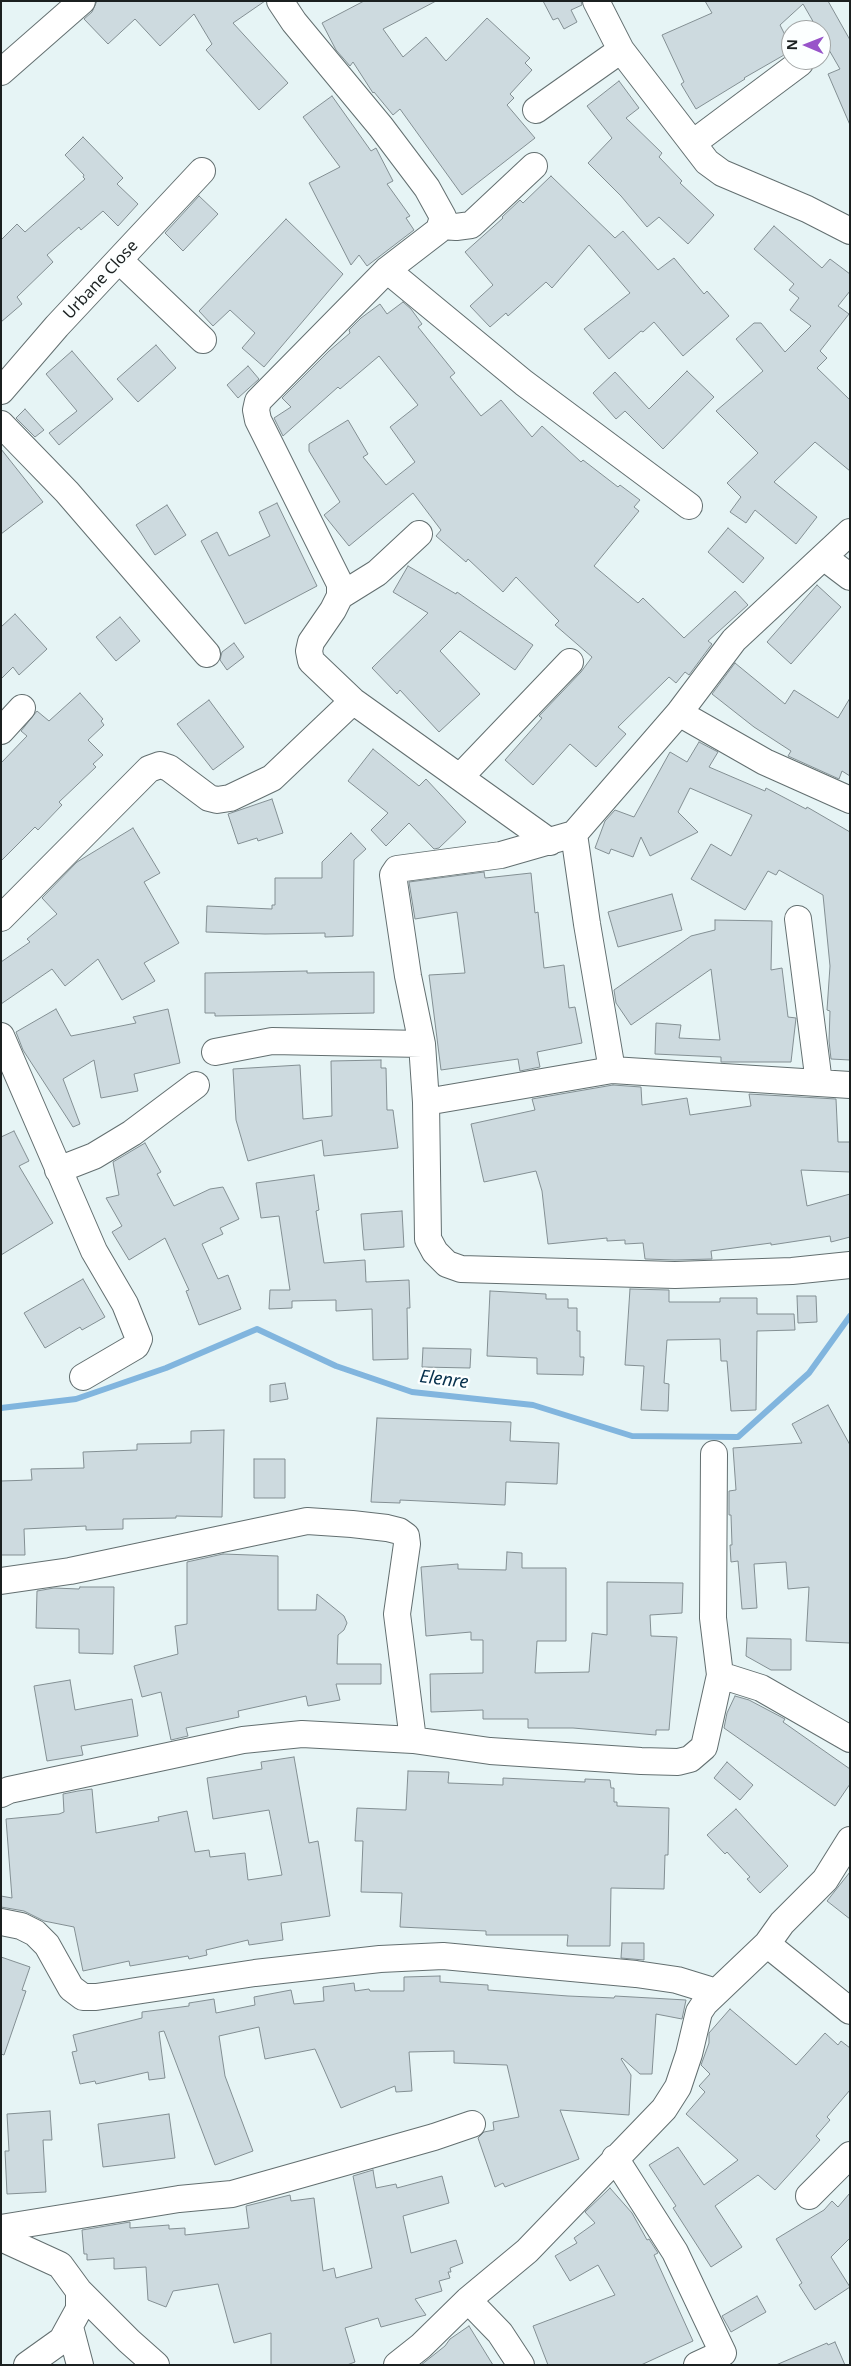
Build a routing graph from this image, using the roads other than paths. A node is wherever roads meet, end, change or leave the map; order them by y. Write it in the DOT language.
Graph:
graph roads {
  1 [pos="82,1"];
  2 [pos="280,1"];
  3 [pos="596,1"];
  4 [pos="622,50"];
  5 [pos="791,70"];
  6 [pos="1,72"];
  7 [pos="536,110"];
  8 [pos="693,143"];
  9 [pos="534,166"];
  10 [pos="202,171"];
  11 [pos="442,226"];
  12 [pos="850,232"];
  13 [pos="119,260"];
  14 [pos="387,270"];
  15 [pos="204,340"];
  16 [pos="1,391"];
  17 [pos="1,424"];
  18 [pos="689,506"];
  19 [pos="850,532"];
  20 [pos="419,534"];
  21 [pos="825,558"];
  22 [pos="850,577"];
  23 [pos="340,596"];
  24 [pos="207,654"];
  25 [pos="570,662"];
  26 [pos="353,701"];
  27 [pos="22,708"];
  28 [pos="679,712"];
  29 [pos="1,731"];
  30 [pos="460,777"];
  31 [pos="850,800"];
  32 [pos="574,834"];
  33 [pos="550,842"];
  34 [pos="5,905"];
  35 [pos="798,919"];
  36 [pos="1,1036"];
  37 [pos="422,1044"];
  38 [pos="215,1052"];
  39 [pos="612,1070"];
  40 [pos="819,1083"];
  41 [pos="196,1085"];
  42 [pos="850,1085"];
  43 [pos="426,1102"];
  44 [pos="58,1170"];
  45 [pos="850,1265"];
  46 [pos="83,1377"];
  47 [pos="714,1454"];
  48 [pos="1,1581"];
  49 [pos="720,1675"];
  50 [pos="850,1739"];
  51 [pos="413,1740"];
  52 [pos="1,1794"];
  53 [pos="850,1840"];
  54 [pos="1,1922"];
  55 [pos="767,1944"];
  56 [pos="716,1992"];
  57 [pos="850,2011"];
  58 [pos="472,2124"];
  59 [pos="850,2156"];
  60 [pos="615,2158"];
  61 [pos="809,2196"];
  62 [pos="1,2228"];
  63 [pos="1,2238"];
  64 [pos="79,2291"];
  65 [pos="468,2300"];
  66 [pos="70,2327"];
  67 [pos="27,2365"];
  68 [pos="80,2365"];
  69 [pos="156,2365"];
  70 [pos="397,2365"];
  71 [pos="521,2365"];
  72 [pos="697,2365"];
  1 -- 6 [label="street"];
  2 -- 11 [label="street"];
  3 -- 4 [label="street"];
  4 -- 7 [label="street"];
  4 -- 8 [label="street"];
  5 -- 8 [label="street"];
  8 -- 12 [label="street"];
  9 -- 11 [label="street"];
  10 -- 13 [label="street, Urbane Close"];
  11 -- 14 [label="street"];
  13 -- 15 [label="street"];
  13 -- 16 [label="street, Urbane Close"];
  14 -- 18 [label="street"];
  14 -- 23 [label="street"];
  17 -- 24 [label="street"];
  19 -- 21 [label="street"];
  20 -- 23 [label="street"];
  21 -- 22 [label="street"];
  21 -- 28 [label="street"];
  23 -- 26 [label="street"];
  25 -- 30 [label="street"];
  26 -- 30 [label="street"];
  26 -- 34 [label="street"];
  27 -- 29 [label="street"];
  28 -- 31 [label="street"];
  28 -- 32 [label="street"];
  30 -- 33 [label="street"];
  32 -- 33 [label="street"];
  32 -- 39 [label="street"];
  33 -- 37 [label="street"];
  35 -- 40 [label="street"];
  36 -- 44 [label="street"];
  37 -- 38 [label="street"];
  37 -- 43 [label="street"];
  39 -- 40 [label="street"];
  39 -- 43 [label="street"];
  40 -- 42 [label="street"];
  41 -- 44 [label="street"];
  43 -- 45 [label="street"];
  44 -- 46 [label="street"];
  47 -- 49 [label="street"];
  48 -- 51 [label="street"];
  49 -- 50 [label="street"];
  49 -- 51 [label="street"];
  51 -- 52 [label="street"];
  53 -- 55 [label="street"];
  54 -- 56 [label="street"];
  55 -- 56 [label="street"];
  55 -- 57 [label="street"];
  56 -- 60 [label="street"];
  58 -- 62 [label="street"];
  59 -- 61 [label="street"];
  60 -- 65 [label="street"];
  60 -- 72 [label="street"];
  63 -- 64 [label="street"];
  64 -- 66 [label="street"];
  64 -- 69 [label="street"];
  65 -- 70 [label="street"];
  65 -- 71 [label="street"];
  66 -- 67 [label="street"];
  66 -- 68 [label="street"];
}
